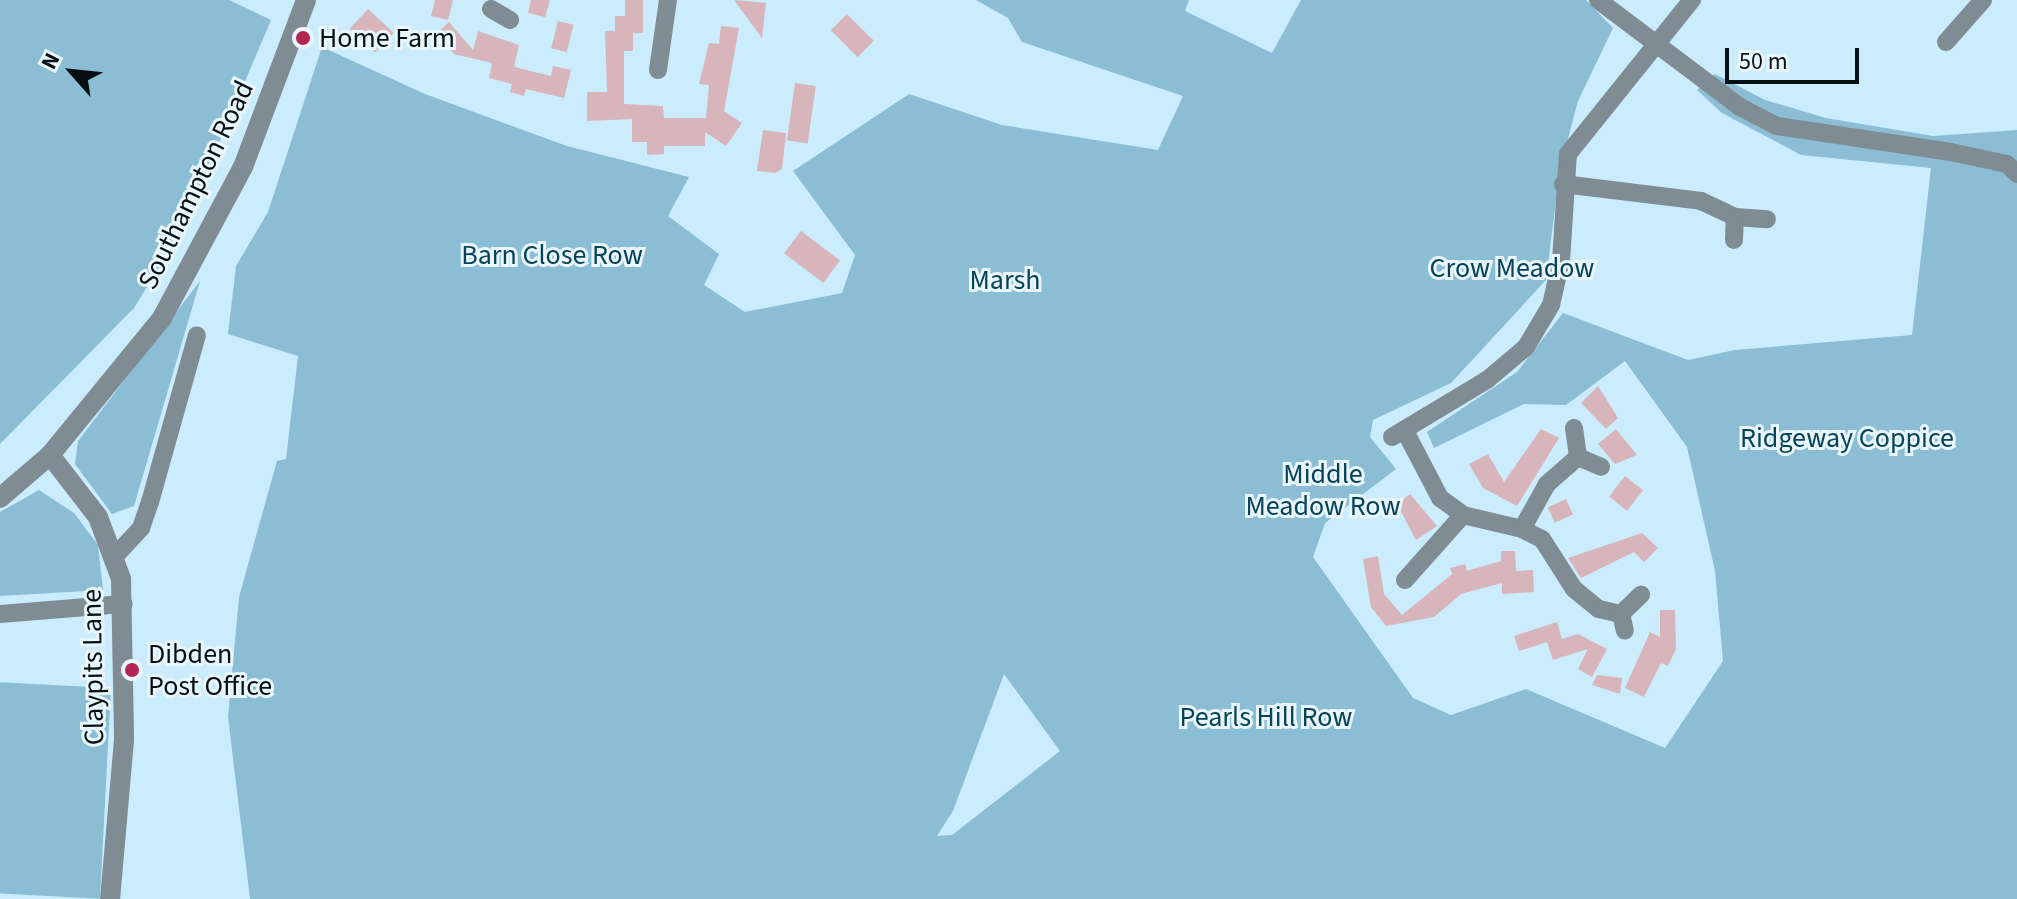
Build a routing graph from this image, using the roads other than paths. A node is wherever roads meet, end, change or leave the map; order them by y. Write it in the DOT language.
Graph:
graph roads {
  1 [pos="306,0"];
  2 [pos="668,0"];
  3 [pos="1598,0"];
  4 [pos="1692,0"];
  5 [pos="1983,0"];
  6 [pos="488,6"];
  7 [pos="510,20"];
  8 [pos="1946,42"];
  9 [pos="1656,43"];
  10 [pos="658,70"];
  11 [pos="2017,174"];
  12 [pos="1563,184"];
  13 [pos="1735,217"];
  14 [pos="1767,219"];
  15 [pos="1734,240"];
  16 [pos="197,335"];
  17 [pos="1574,428"];
  18 [pos="50,455"];
  19 [pos="1578,457"];
  20 [pos="1601,467"];
  21 [pos="0,498"];
  22 [pos="1463,515"];
  23 [pos="1522,529"];
  24 [pos="116,555"];
  25 [pos="1405,580"];
  26 [pos="1641,595"];
  27 [pos="124,604"];
  28 [pos="0,614"];
  29 [pos="110,899"];
  1 -- 18 [label="street, Southampton Road"];
  2 -- 10 [label="street"];
  3 -- 9 [label="street"];
  4 -- 9 [label="street"];
  5 -- 8 [label="street"];
  6 -- 7 [label="street"];
  9 -- 11 [label="street"];
  9 -- 12 [label="street"];
  12 -- 13 [label="street"];
  12 -- 22 [label="street"];
  13 -- 14 [label="street"];
  13 -- 15 [label="street"];
  16 -- 24 [label="street"];
  17 -- 19 [label="street"];
  18 -- 21 [label="street, Southampton Road"];
  18 -- 24 [label="street, Claypits Lane"];
  19 -- 20 [label="street"];
  19 -- 23 [label="street"];
  22 -- 23 [label="street"];
  22 -- 25 [label="street"];
  23 -- 26 [label="street"];
  24 -- 27 [label="street, Claypits Lane"];
  27 -- 28 [label="street"];
  27 -- 29 [label="street, Claypits Lane"];
}
